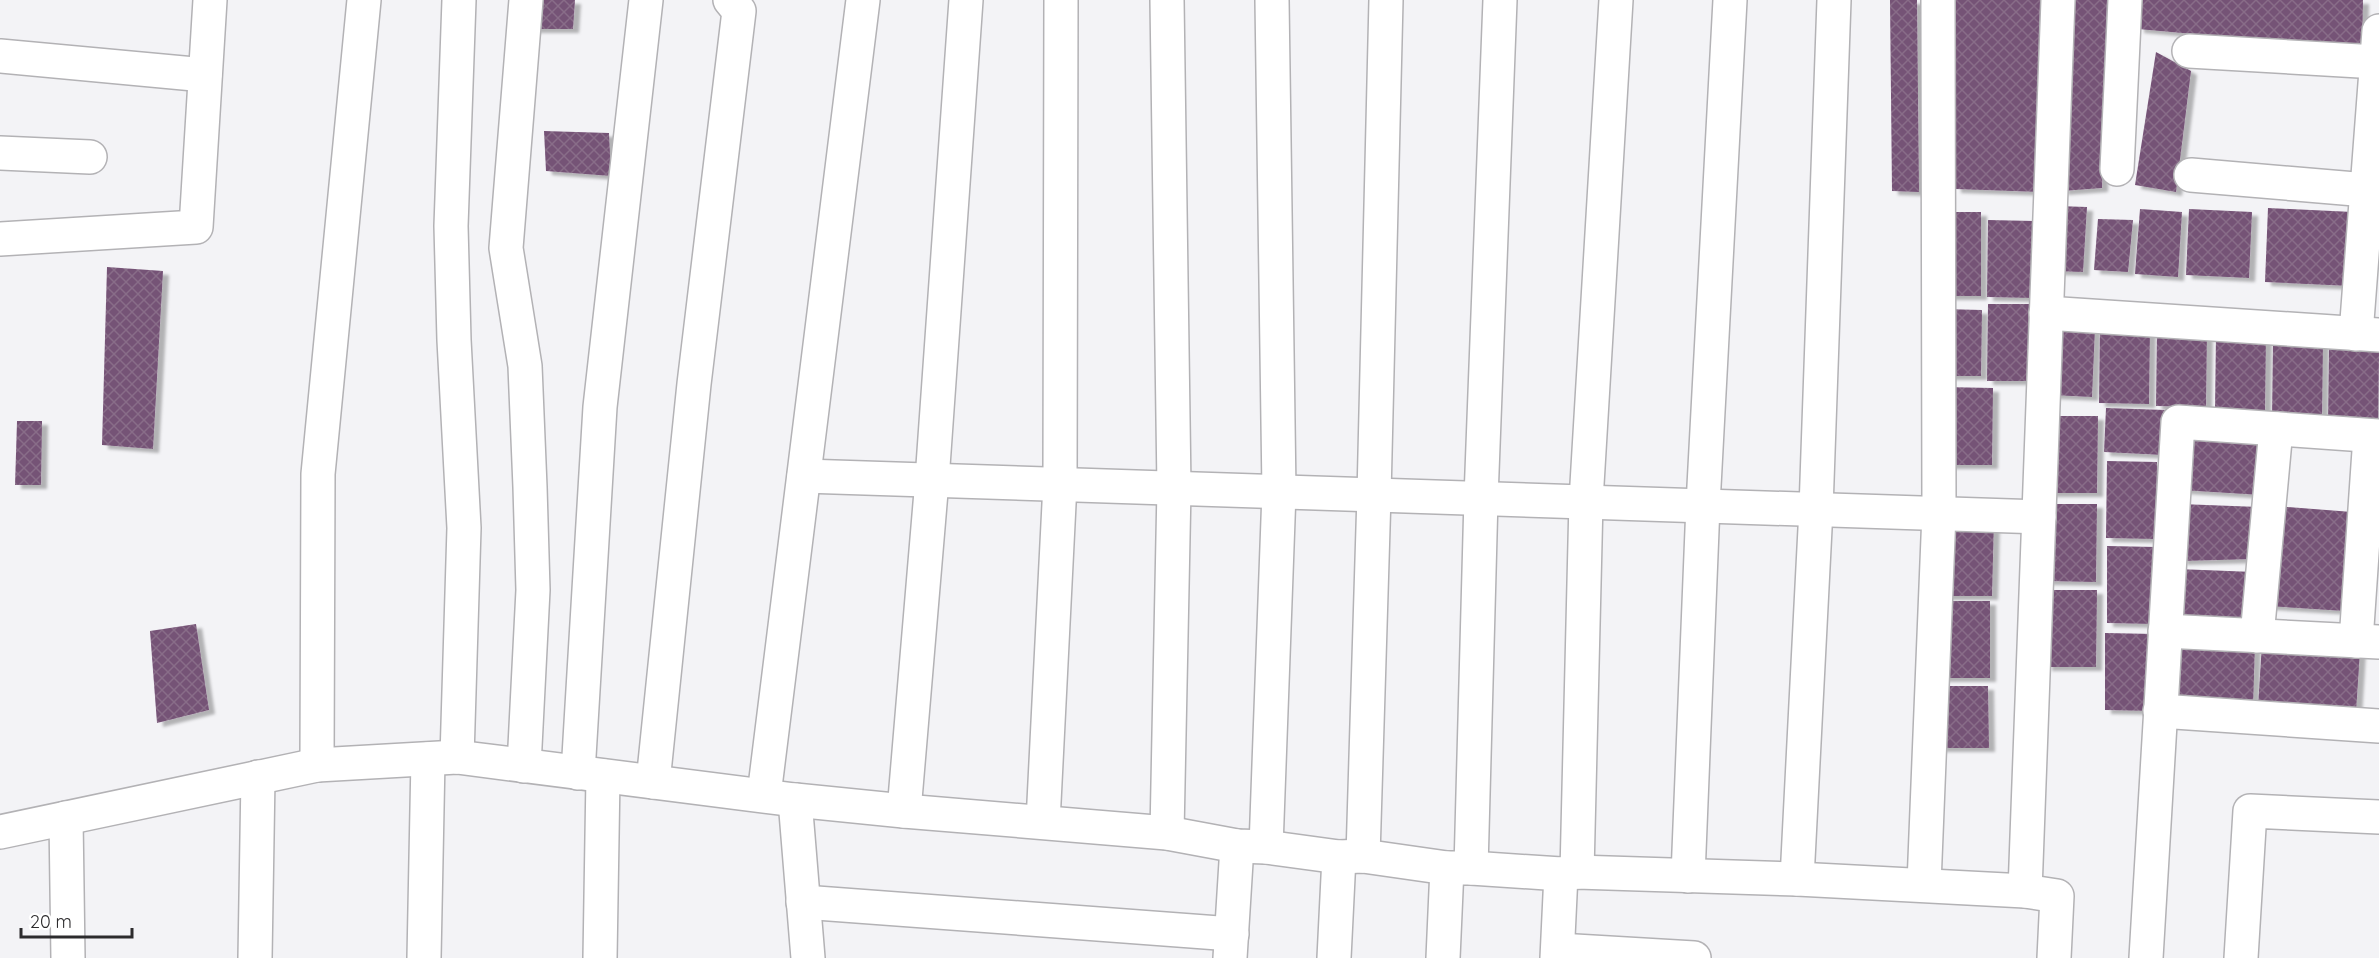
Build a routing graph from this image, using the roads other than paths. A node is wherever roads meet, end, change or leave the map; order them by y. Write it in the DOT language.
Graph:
graph roads {
  1 [pos="210,0"];
  2 [pos="364,0"];
  3 [pos="459,0"];
  4 [pos="526,0"];
  5 [pos="646,0"];
  6 [pos="730,0"];
  7 [pos="863,0"];
  8 [pos="966,0"];
  9 [pos="1061,0"];
  10 [pos="1167,0"];
  11 [pos="1272,0"];
  12 [pos="1386,0"];
  13 [pos="1500,0"];
  14 [pos="1616,0"];
  15 [pos="1730,0"];
  16 [pos="1834,0"];
  17 [pos="1938,0"];
  18 [pos="2058,0"];
  19 [pos="2125,0"];
  20 [pos="2378,47"];
  21 [pos="2189,51"];
  22 [pos="0,56"];
  23 [pos="206,75"];
  24 [pos="0,153"];
  25 [pos="90,157"];
  26 [pos="2117,169"];
  27 [pos="2191,175"];
  28 [pos="2367,190"];
  29 [pos="0,239"];
  30 [pos="2046,313"];
  31 [pos="2367,334"];
  32 [pos="2276,429"];
  33 [pos="2375,436"];
  34 [pos="804,476"];
  35 [pos="932,480"];
  36 [pos="1060,484"];
  37 [pos="1174,488"];
  38 [pos="1279,492"];
  39 [pos="1374,495"];
  40 [pos="1481,498"];
  41 [pos="1586,501"];
  42 [pos="1703,505"];
  43 [pos="1816,509"];
  44 [pos="1939,513"];
  45 [pos="2039,517"];
  46 [pos="2165,631"];
  47 [pos="2257,636"];
  48 [pos="2368,642"];
  49 [pos="2160,711"];
  50 [pos="2379,726"];
  51 [pos="443,758"];
  52 [pos="317,765"];
  53 [pos="524,766"];
  54 [pos="590,774"];
  55 [pos="258,777"];
  56 [pos="653,782"];
  57 [pos="780,798"];
  58 [pos="904,811"];
  59 [pos="2379,817"];
  60 [pos="66,818"];
  61 [pos="1043,822"];
  62 [pos="0,832"];
  63 [pos="1167,833"];
  64 [pos="1252,847"];
  65 [pos="1351,856"];
  66 [pos="1459,868"];
  67 [pos="1569,873"];
  68 [pos="1688,876"];
  69 [pos="1797,879"];
  70 [pos="1924,884"];
  71 [pos="2025,891"];
  72 [pos="803,902"];
  73 [pos="1231,946"];
  74 [pos="1558,954"];
  75 [pos="68,958"];
  76 [pos="255,958"];
  77 [pos="424,958"];
  78 [pos="600,958"];
  79 [pos="808,958"];
  80 [pos="1334,958"];
  81 [pos="1443,958"];
  82 [pos="1694,958"];
  83 [pos="2054,958"];
  84 [pos="2146,958"];
  85 [pos="2241,958"];
  1 -- 23 [label="street"];
  2 -- 52 [label="street"];
  3 -- 51 [label="street"];
  4 -- 53 [label="street"];
  5 -- 54 [label="street"];
  6 -- 56 [label="street"];
  7 -- 34 [label="street"];
  8 -- 35 [label="street"];
  9 -- 36 [label="street"];
  10 -- 37 [label="street"];
  11 -- 38 [label="street"];
  12 -- 39 [label="street"];
  13 -- 40 [label="street"];
  14 -- 41 [label="street"];
  15 -- 42 [label="street"];
  16 -- 43 [label="street"];
  17 -- 44 [label="street"];
  18 -- 30 [label="street"];
  19 -- 26 [label="street"];
  20 -- 21 [label="street"];
  20 -- 28 [label="street"];
  22 -- 23 [label="street"];
  23 -- 29 [label="street"];
  24 -- 25 [label="street"];
  27 -- 28 [label="street"];
  28 -- 31 [label="street"];
  30 -- 31 [label="street"];
  30 -- 45 [label="street"];
  32 -- 33 [label="street"];
  32 -- 46 [label="street"];
  32 -- 47 [label="street"];
  33 -- 48 [label="street"];
  34 -- 35 [label="street"];
  34 -- 57 [label="street"];
  35 -- 36 [label="street"];
  35 -- 58 [label="street"];
  36 -- 37 [label="street"];
  36 -- 61 [label="street"];
  37 -- 38 [label="street"];
  37 -- 63 [label="street"];
  38 -- 39 [label="street"];
  38 -- 64 [label="street"];
  39 -- 40 [label="street"];
  39 -- 65 [label="street"];
  40 -- 41 [label="street"];
  40 -- 66 [label="street"];
  41 -- 42 [label="street"];
  41 -- 67 [label="street"];
  42 -- 43 [label="street"];
  42 -- 68 [label="street"];
  43 -- 44 [label="street"];
  43 -- 69 [label="street"];
  44 -- 45 [label="street"];
  44 -- 70 [label="street"];
  45 -- 71 [label="street"];
  46 -- 47 [label="street"];
  46 -- 49 [label="street"];
  47 -- 48 [label="street"];
  49 -- 50 [label="street"];
  49 -- 84 [label="street"];
  51 -- 52 [label="street"];
  51 -- 53 [label="street"];
  51 -- 77 [label="street"];
  52 -- 55 [label="street"];
  53 -- 54 [label="street"];
  54 -- 56 [label="street"];
  54 -- 78 [label="street"];
  55 -- 60 [label="street"];
  55 -- 76 [label="street"];
  56 -- 57 [label="street"];
  57 -- 58 [label="street"];
  57 -- 72 [label="street"];
  58 -- 61 [label="street"];
  59 -- 85 [label="street"];
  60 -- 62 [label="street"];
  60 -- 75 [label="street"];
  61 -- 63 [label="street"];
  63 -- 64 [label="street"];
  64 -- 65 [label="street"];
  64 -- 73 [label="street"];
  65 -- 66 [label="street"];
  65 -- 80 [label="street"];
  66 -- 67 [label="street"];
  66 -- 81 [label="street"];
  67 -- 68 [label="street"];
  67 -- 74 [label="street"];
  68 -- 69 [label="street"];
  69 -- 70 [label="street"];
  70 -- 71 [label="street"];
  71 -- 83 [label="street"];
  72 -- 73 [label="street"];
  72 -- 79 [label="street"];
  74 -- 82 [label="street"];
}
